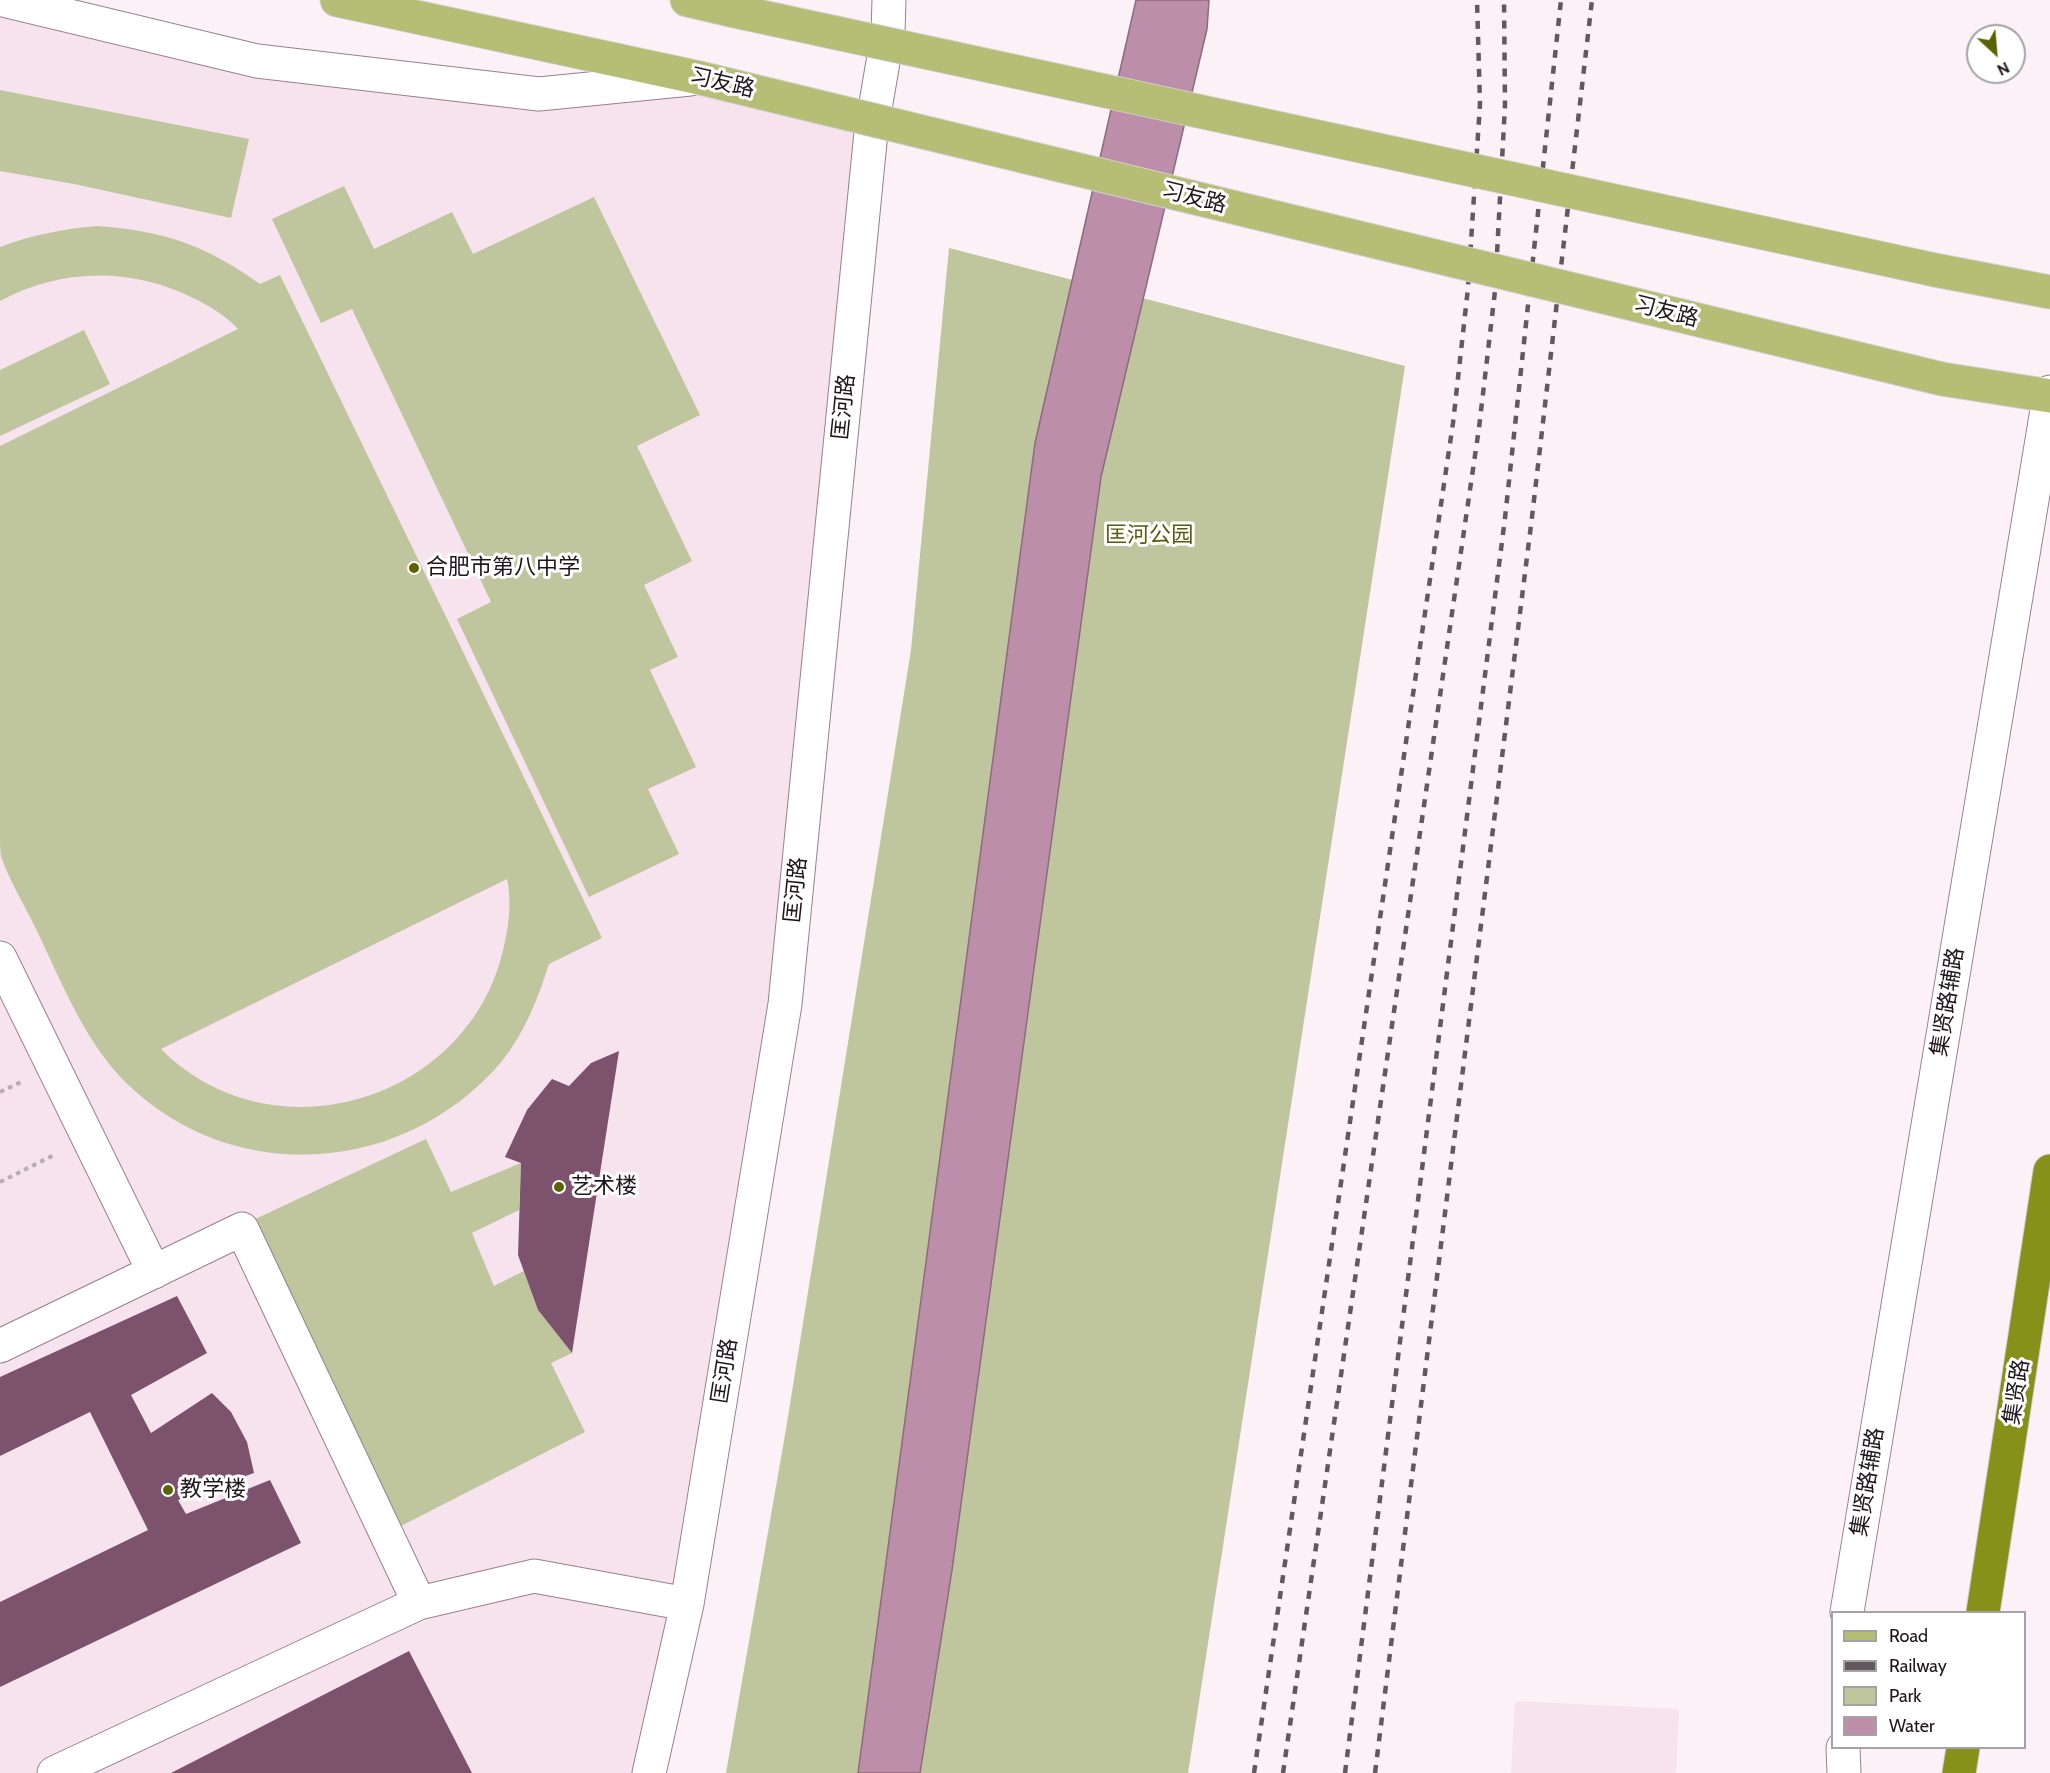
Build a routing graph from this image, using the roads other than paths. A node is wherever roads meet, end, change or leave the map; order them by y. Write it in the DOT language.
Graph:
graph roads {
  1 [pos="3,0"];
  2 [pos="338,0"];
  3 [pos="687,0"];
  4 [pos="889,0"];
  5 [pos="723,5"];
  6 [pos="700,78"];
  7 [pos="2050,292"];
  8 [pos="2050,394"];
  9 [pos="0,958"];
  10 [pos="2050,1171"];
  11 [pos="154,1272"];
  12 [pos="0,1346"];
  13 [pos="419,1603"];
  14 [pos="687,1604"];
  15 [pos="1847,1611"];
  16 [pos="1983,1611"];
  17 [pos="1843,1749"];
  18 [pos="1963,1749"];
  19 [pos="54,1773"];
  20 [pos="649,1773"];
  21 [pos="1844,1773"];
  22 [pos="1959,1773"];
  1 -- 6 [label="street"];
  2 -- 6 [label="main road, 习友路"];
  3 -- 5 [label="main road"];
  4 -- 14 [label="street, 匡河路"];
  5 -- 7 [label="main road, bridge"];
  6 -- 8 [label="main road, 习友路, bridge"];
  8 -- 15 [label="street, 集贤路辅路"];
  9 -- 11 [label="street"];
  10 -- 16 [label="highway, 集贤路"];
  11 -- 12 [label="street"];
  11 -- 13 [label="street"];
  13 -- 14 [label="street"];
  13 -- 19 [label="street"];
  14 -- 20 [label="street, 匡河路"];
  17 -- 21 [label="street"];
  18 -- 22 [label="highway"];
}
